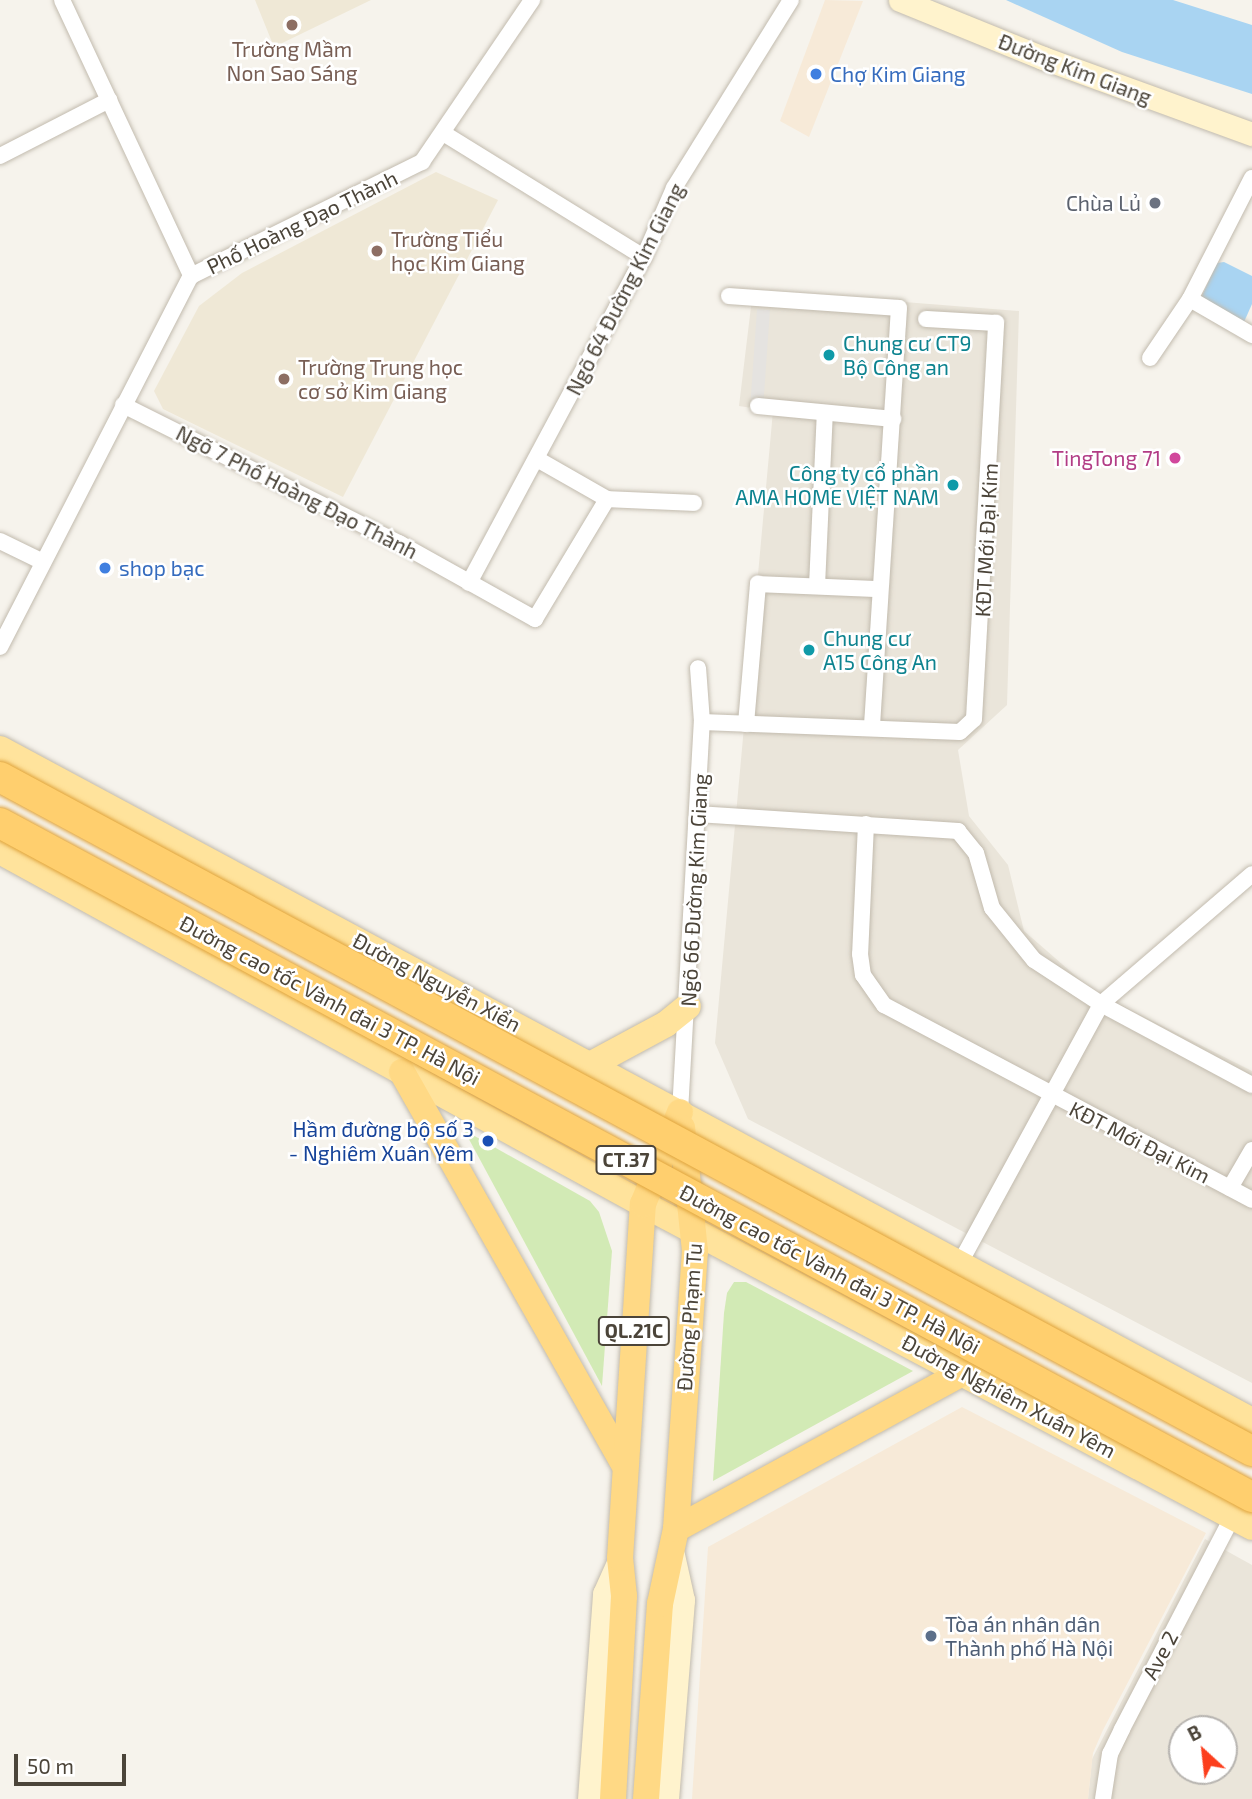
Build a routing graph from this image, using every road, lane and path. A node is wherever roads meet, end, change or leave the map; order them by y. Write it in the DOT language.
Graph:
graph roads {
  1 [pos="62,0"];
  2 [pos="532,0"];
  3 [pos="791,0"];
  4 [pos="900,0"];
  5 [pos="109,100"];
  6 [pos="1252,134"];
  7 [pos="438,135"];
  8 [pos="0,156"];
  9 [pos="1252,178"];
  10 [pos="644,257"];
  11 [pos="191,276"];
  12 [pos="729,296"];
  13 [pos="1190,299"];
  14 [pos="926,319"];
  15 [pos="1252,335"];
  16 [pos="1150,358"];
  17 [pos="123,405"];
  18 [pos="758,406"];
  19 [pos="825,413"];
  20 [pos="893,419"];
  21 [pos="537,459"];
  22 [pos="607,499"];
  23 [pos="694,503"];
  24 [pos="0,541"];
  25 [pos="43,562"];
  26 [pos="469,583"];
  27 [pos="817,586"];
  28 [pos="879,589"];
  29 [pos="0,647"];
  30 [pos="698,668"];
  31 [pos="702,722"];
  32 [pos="746,724"];
  33 [pos="872,727"];
  34 [pos="0,749"];
  35 [pos="0,777"];
  36 [pos="697,814"];
  37 [pos="866,824"];
  38 [pos="0,825"];
  39 [pos="0,850"];
  40 [pos="1252,874"];
  41 [pos="263,996"];
  42 [pos="1101,1004"];
  43 [pos="688,1006"];
  44 [pos="590,1065"];
  45 [pos="402,1072"];
  46 [pos="1252,1085"];
  47 [pos="1050,1096"];
  48 [pos="680,1112"];
  49 [pos="1252,1150"];
  50 [pos="1230,1188"];
  51 [pos="1252,1200"];
  52 [pos="643,1204"];
  53 [pos="695,1230"];
  54 [pos="960,1263"];
  55 [pos="964,1372"];
  56 [pos="1252,1421"];
  57 [pos="1252,1451"];
  58 [pos="625,1466"];
  59 [pos="1246,1513"];
  60 [pos="674,1542"];
  61 [pos="620,1558"];
  62 [pos="589,1799"];
  63 [pos="612,1799"];
  64 [pos="646,1799"];
  65 [pos="667,1799"];
  66 [pos="1102,1799"];
  1 -- 5 [label="street"];
  2 -- 7 [label="street, Phố Hoàng Đạo Thành"];
  3 -- 10 [label="street, Ngõ 64 Đường Kim Giang"];
  4 -- 6 [label="main road, Đường Kim Giang"];
  5 -- 8 [label="street"];
  5 -- 11 [label="street"];
  7 -- 10 [label="street"];
  7 -- 11 [label="street, Phố Hoàng Đạo Thành"];
  9 -- 13 [label="street"];
  10 -- 21 [label="street, Ngõ 64 Đường Kim Giang"];
  11 -- 17 [label="street, Phố Hoàng Đạo Thành"];
  12 -- 20 [label="street"];
  13 -- 15 [label="street"];
  13 -- 16 [label="street"];
  14 -- 33 [label="street, KĐT Mới Đại Kim"];
  17 -- 25 [label="street, Phố Hoàng Đạo Thành"];
  17 -- 26 [label="street, Ngõ 7 Phố Hoàng Đạo Thành"];
  18 -- 19 [label="street"];
  19 -- 20 [label="street"];
  19 -- 27 [label="street"];
  20 -- 28 [label="street"];
  21 -- 22 [label="street"];
  21 -- 26 [label="street, Ngõ 64 Đường Kim Giang"];
  22 -- 23 [label="street"];
  22 -- 26 [label="street, Ngõ 7 Phố Hoàng Đạo Thành"];
  24 -- 25 [label="street"];
  25 -- 29 [label="street, Phố Hoàng Đạo Thành"];
  27 -- 28 [label="street"];
  27 -- 32 [label="street"];
  28 -- 33 [label="street"];
  30 -- 31 [label="street, Ngõ 66 Đường Kim Giang"];
  31 -- 32 [label="street, KĐT Mới Đại Kim"];
  31 -- 36 [label="street, Ngõ 66 Đường Kim Giang"];
  32 -- 33 [label="street, KĐT Mới Đại Kim"];
  34 -- 44 [label="main road, Đường Nguyễn Xiển"];
  35 -- 57 [label="highway, Đường cao tốc Vành đai 3 TP. Hà Nội / CT.37, bridge"];
  36 -- 37 [label="street"];
  36 -- 43 [label="street, Ngõ 66 Đường Kim Giang"];
  37 -- 42 [label="street"];
  37 -- 47 [label="street, KĐT Mới Đại Kim"];
  38 -- 41 [label="main road"];
  38 -- 59 [label="highway, Đường cao tốc Vành đai 3 TP. Hà Nội / CT.37, bridge"];
  39 -- 41 [label="main road"];
  40 -- 42 [label="street"];
  41 -- 45 [label="main road"];
  42 -- 46 [label="street"];
  42 -- 47 [label="street, KĐT Mới Đại Kim"];
  43 -- 44 [label="main road"];
  43 -- 48 [label="street, Ngõ 66 Đường Kim Giang"];
  44 -- 48 [label="main road, Đường Nguyễn Xiển"];
  45 -- 52 [label="main road"];
  45 -- 58 [label="highway"];
  47 -- 50 [label="street, KĐT Mới Đại Kim"];
  47 -- 54 [label="street, KĐT Mới Đại Kim"];
  48 -- 52 [label="highway, QL.21C"];
  48 -- 53 [label="highway, Đường Phạm Tu / QL.21C"];
  48 -- 54 [label="main road, Đường Nguyễn Xiển"];
  49 -- 50 [label="street, KĐT Mới Đại Kim"];
  50 -- 51 [label="street, KĐT Mới Đại Kim"];
  52 -- 53 [label="main road"];
  52 -- 58 [label="highway, QL.21C"];
  53 -- 55 [label="main road, Đường Nghiêm Xuân Yêm"];
  53 -- 60 [label="highway, Đường Phạm Tu / QL.21C"];
  54 -- 56 [label="main road"];
  55 -- 59 [label="main road, Đường Nghiêm Xuân Yêm"];
  55 -- 60 [label="highway"];
  58 -- 61 [label="highway, QL.21C"];
  59 -- 66 [label="street, Ave 2"];
  60 -- 64 [label="highway, Đường Phạm Tu / QL.21C"];
  60 -- 65 [label="main road, Đường Phạm Tu"];
  61 -- 62 [label="main road"];
  61 -- 63 [label="highway, QL.21C"];
}
